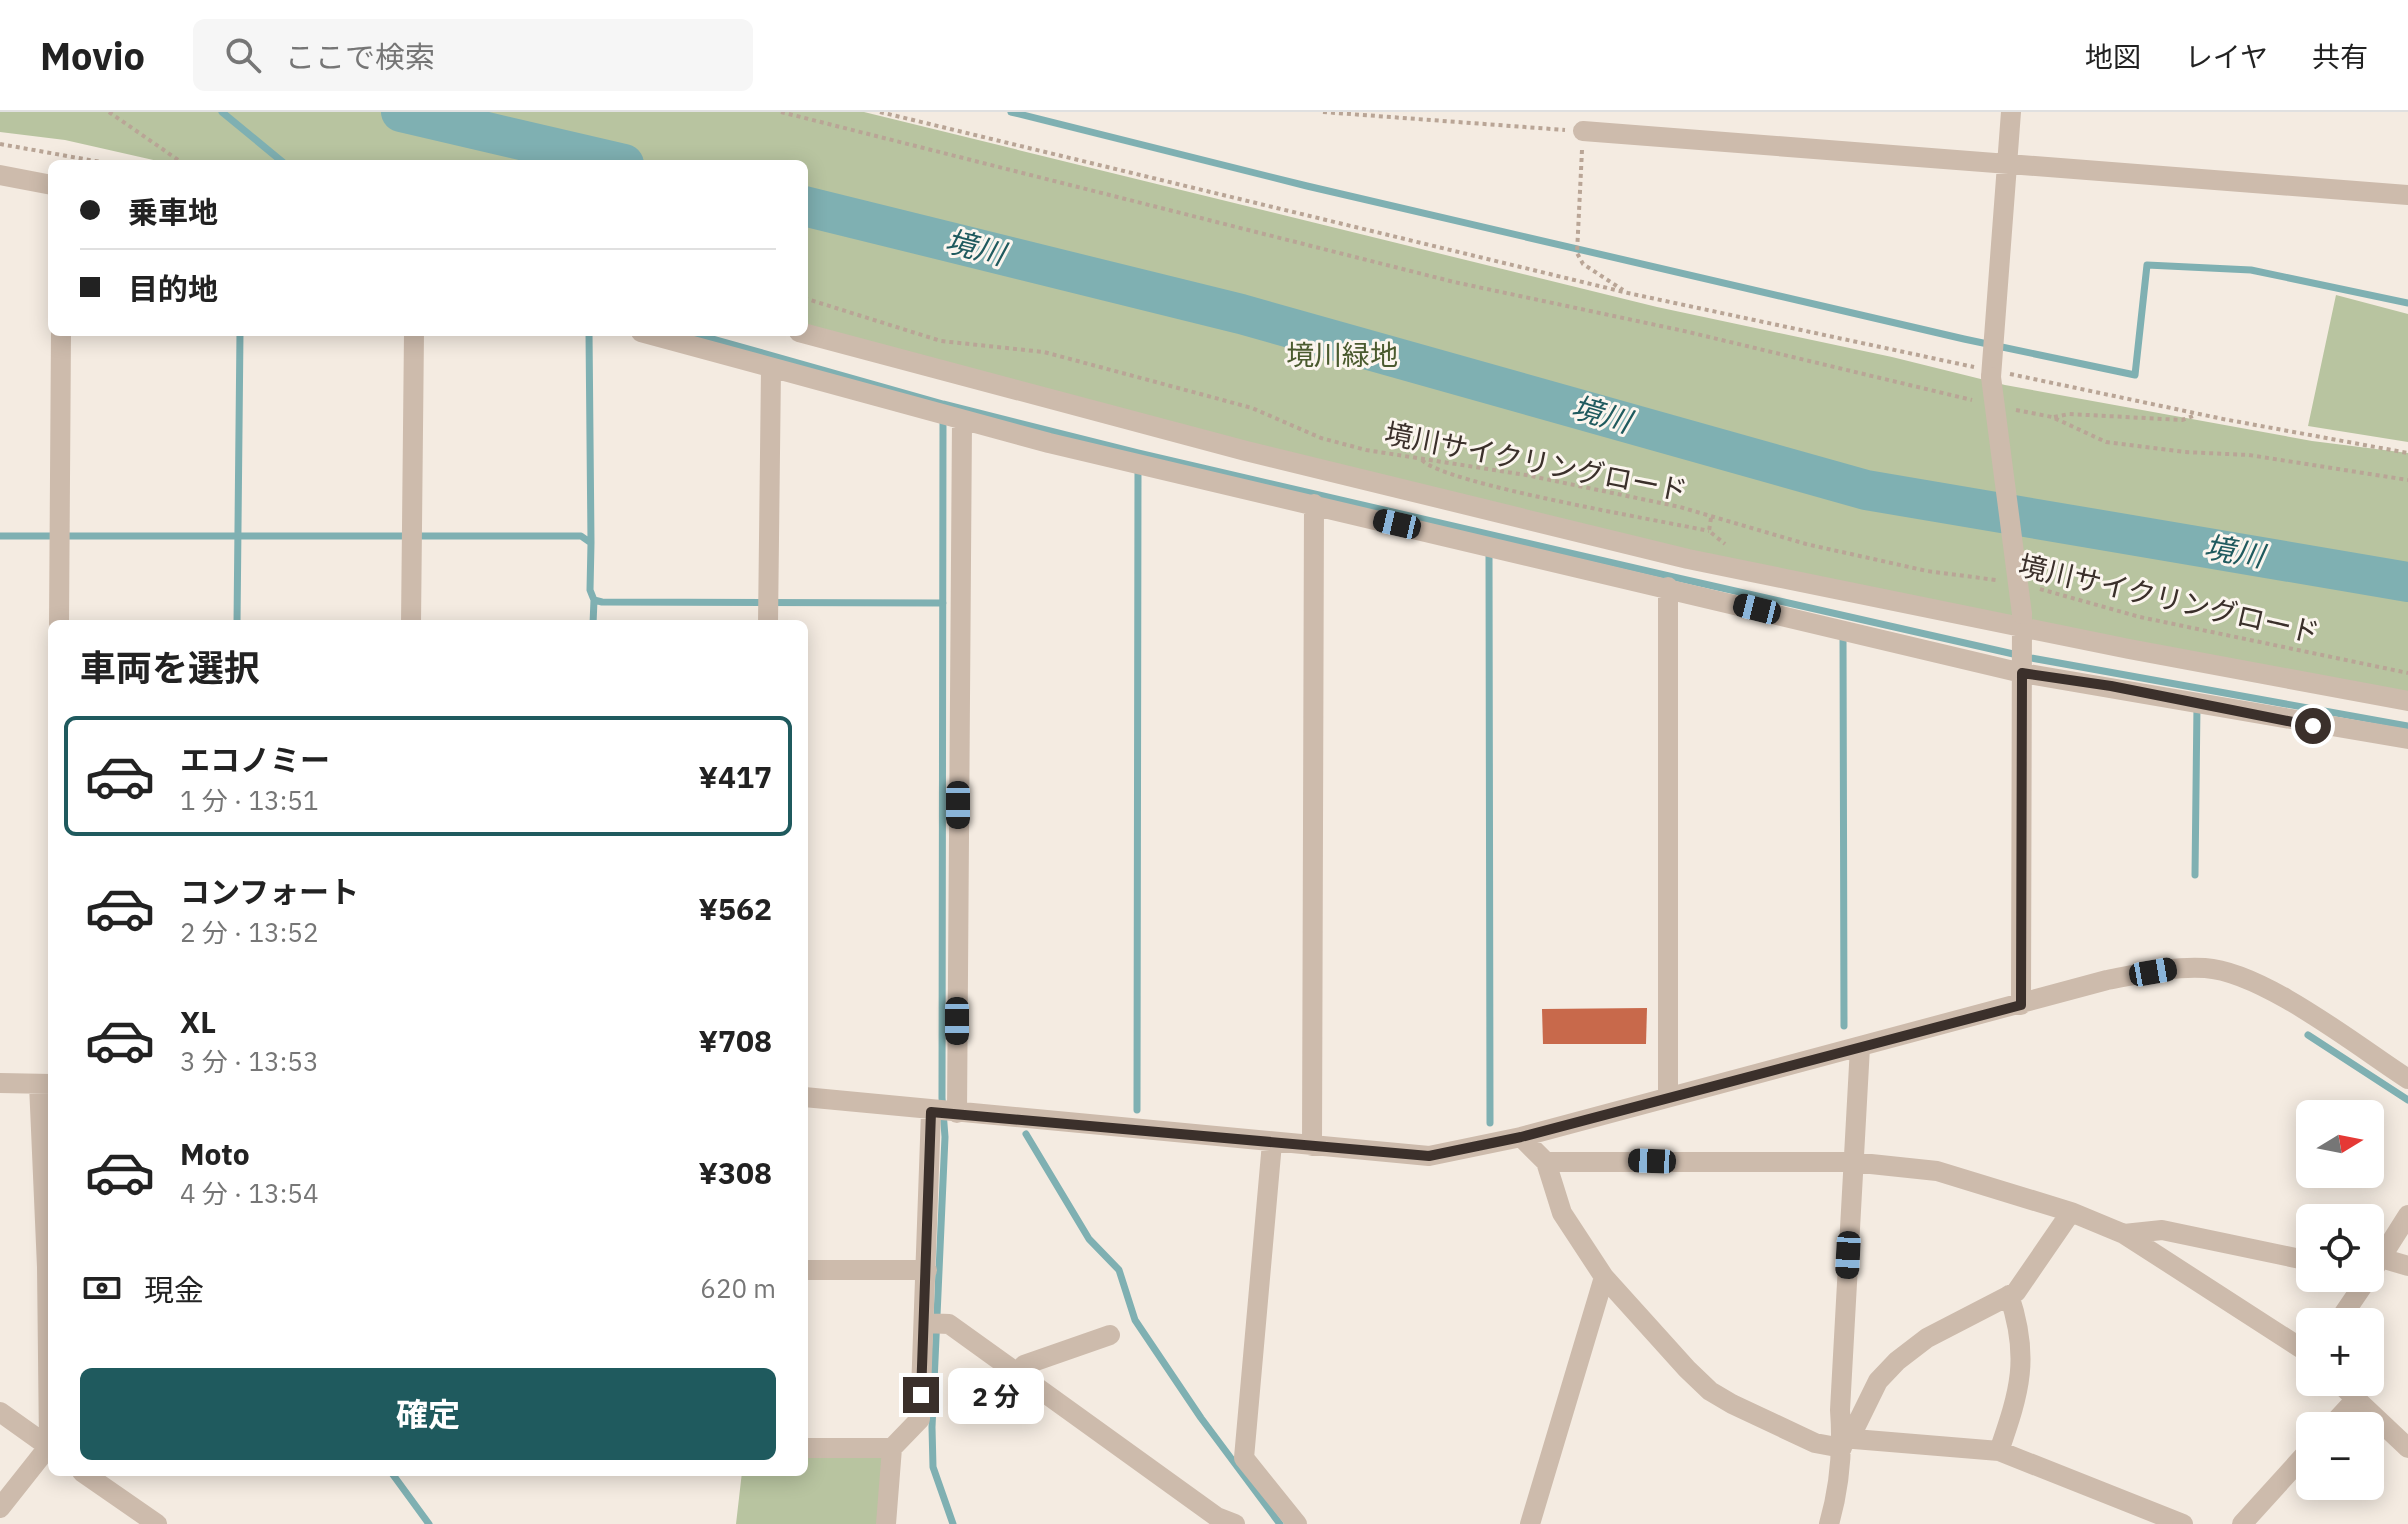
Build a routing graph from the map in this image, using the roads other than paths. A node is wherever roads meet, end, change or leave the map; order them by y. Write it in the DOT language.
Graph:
graph roads {
  1 [pos="2011,112"];
  2 [pos="1583,131"];
  3 [pos="2007,163"];
  4 [pos="0,175"];
  5 [pos="48,184"];
  6 [pos="2408,195"];
  7 [pos="808,334"];
  8 [pos="61,336"];
  9 [pos="414,336"];
  10 [pos="655,336"];
  11 [pos="771,368"];
  12 [pos="962,421"];
  13 [pos="1314,504"];
  14 [pos="1668,587"];
  15 [pos="59,620"];
  16 [pos="411,620"];
  17 [pos="768,620"];
  18 [pos="2022,626"];
  19 [pos="2022,673"];
  20 [pos="2408,701"];
  21 [pos="2408,739"];
  22 [pos="2021,1005"];
  23 [pos="1860,1047"];
  24 [pos="2408,1079"];
  25 [pos="0,1083"];
  26 [pos="46,1084"];
  27 [pos="1668,1096"];
  28 [pos="808,1097"];
  29 [pos="931,1112"];
  30 [pos="957,1113"];
  31 [pos="1521,1137"];
  32 [pos="1272,1143"];
  33 [pos="1312,1146"];
  34 [pos="1546,1162"];
  35 [pos="1852,1162"];
  36 [pos="48,1206"];
  37 [pos="2071,1212"];
  38 [pos="2408,1215"];
  39 [pos="2124,1234"];
  40 [pos="2384,1253"];
  41 [pos="2296,1258"];
  42 [pos="2408,1266"];
  43 [pos="2384,1269"];
  44 [pos="808,1270"];
  45 [pos="927,1270"];
  46 [pos="1604,1277"];
  47 [pos="2009,1295"];
  48 [pos="924,1323"];
  49 [pos="1110,1335"];
  50 [pos="2296,1345"];
  51 [pos="1017,1373"];
  52 [pos="2351,1396"];
  53 [pos="2355,1400"];
  54 [pos="0,1412"];
  55 [pos="2344,1412"];
  56 [pos="1845,1441"];
  57 [pos="48,1445"];
  58 [pos="808,1448"];
  59 [pos="892,1448"];
  60 [pos="2408,1448"];
  61 [pos="48,1451"];
  62 [pos="1999,1451"];
  63 [pos="2296,1464"];
  64 [pos="88,1476"];
  65 [pos="0,1508"];
  66 [pos="157,1524"];
  67 [pos="886,1524"];
  68 [pos="1235,1524"];
  69 [pos="1297,1524"];
  70 [pos="1530,1524"];
  71 [pos="1829,1524"];
  72 [pos="2183,1524"];
  73 [pos="2242,1524"];
  1 -- 3 [label="street"];
  2 -- 3 [label="street"];
  3 -- 6 [label="street"];
  3 -- 18 [label="street, bridge"];
  4 -- 5 [label="street"];
  7 -- 18 [label="street"];
  8 -- 15 [label="street"];
  9 -- 16 [label="street"];
  10 -- 11 [label="street"];
  11 -- 12 [label="street"];
  11 -- 17 [label="street"];
  12 -- 13 [label="street"];
  12 -- 30 [label="street"];
  13 -- 14 [label="street"];
  13 -- 33 [label="street"];
  14 -- 19 [label="street"];
  14 -- 27 [label="street"];
  18 -- 19 [label="street"];
  18 -- 20 [label="street"];
  19 -- 21 [label="street"];
  19 -- 22 [label="street"];
  22 -- 23 [label="street"];
  22 -- 24 [label="street"];
  23 -- 27 [label="street"];
  23 -- 35 [label="street"];
  25 -- 26 [label="street"];
  26 -- 36 [label="street"];
  27 -- 31 [label="street"];
  28 -- 29 [label="street"];
  29 -- 30 [label="street"];
  29 -- 45 [label="street"];
  30 -- 32 [label="street"];
  31 -- 33 [label="street"];
  31 -- 34 [label="street"];
  32 -- 33 [label="street"];
  32 -- 69 [label="street"];
  34 -- 35 [label="street"];
  34 -- 46 [label="street"];
  35 -- 37 [label="street"];
  35 -- 56 [label="street"];
  37 -- 39 [label="street"];
  37 -- 47 [label="street"];
  38 -- 40 [label="street"];
  39 -- 41 [label="street"];
  39 -- 50 [label="street"];
  42 -- 43 [label="street"];
  44 -- 45 [label="street"];
  45 -- 48 [label="street"];
  46 -- 56 [label="street"];
  46 -- 70 [label="street"];
  47 -- 56 [label="street"];
  47 -- 62 [label="street"];
  48 -- 51 [label="street"];
  48 -- 59 [label="street"];
  49 -- 51 [label="street"];
  51 -- 68 [label="street"];
  52 -- 53 [label="street"];
  53 -- 55 [label="street"];
  53 -- 60 [label="street"];
  54 -- 57 [label="street"];
  56 -- 62 [label="street"];
  56 -- 71 [label="street"];
  58 -- 59 [label="street"];
  59 -- 67 [label="street"];
  61 -- 65 [label="street"];
  62 -- 72 [label="street"];
  63 -- 73 [label="street"];
  64 -- 66 [label="street"];
}
